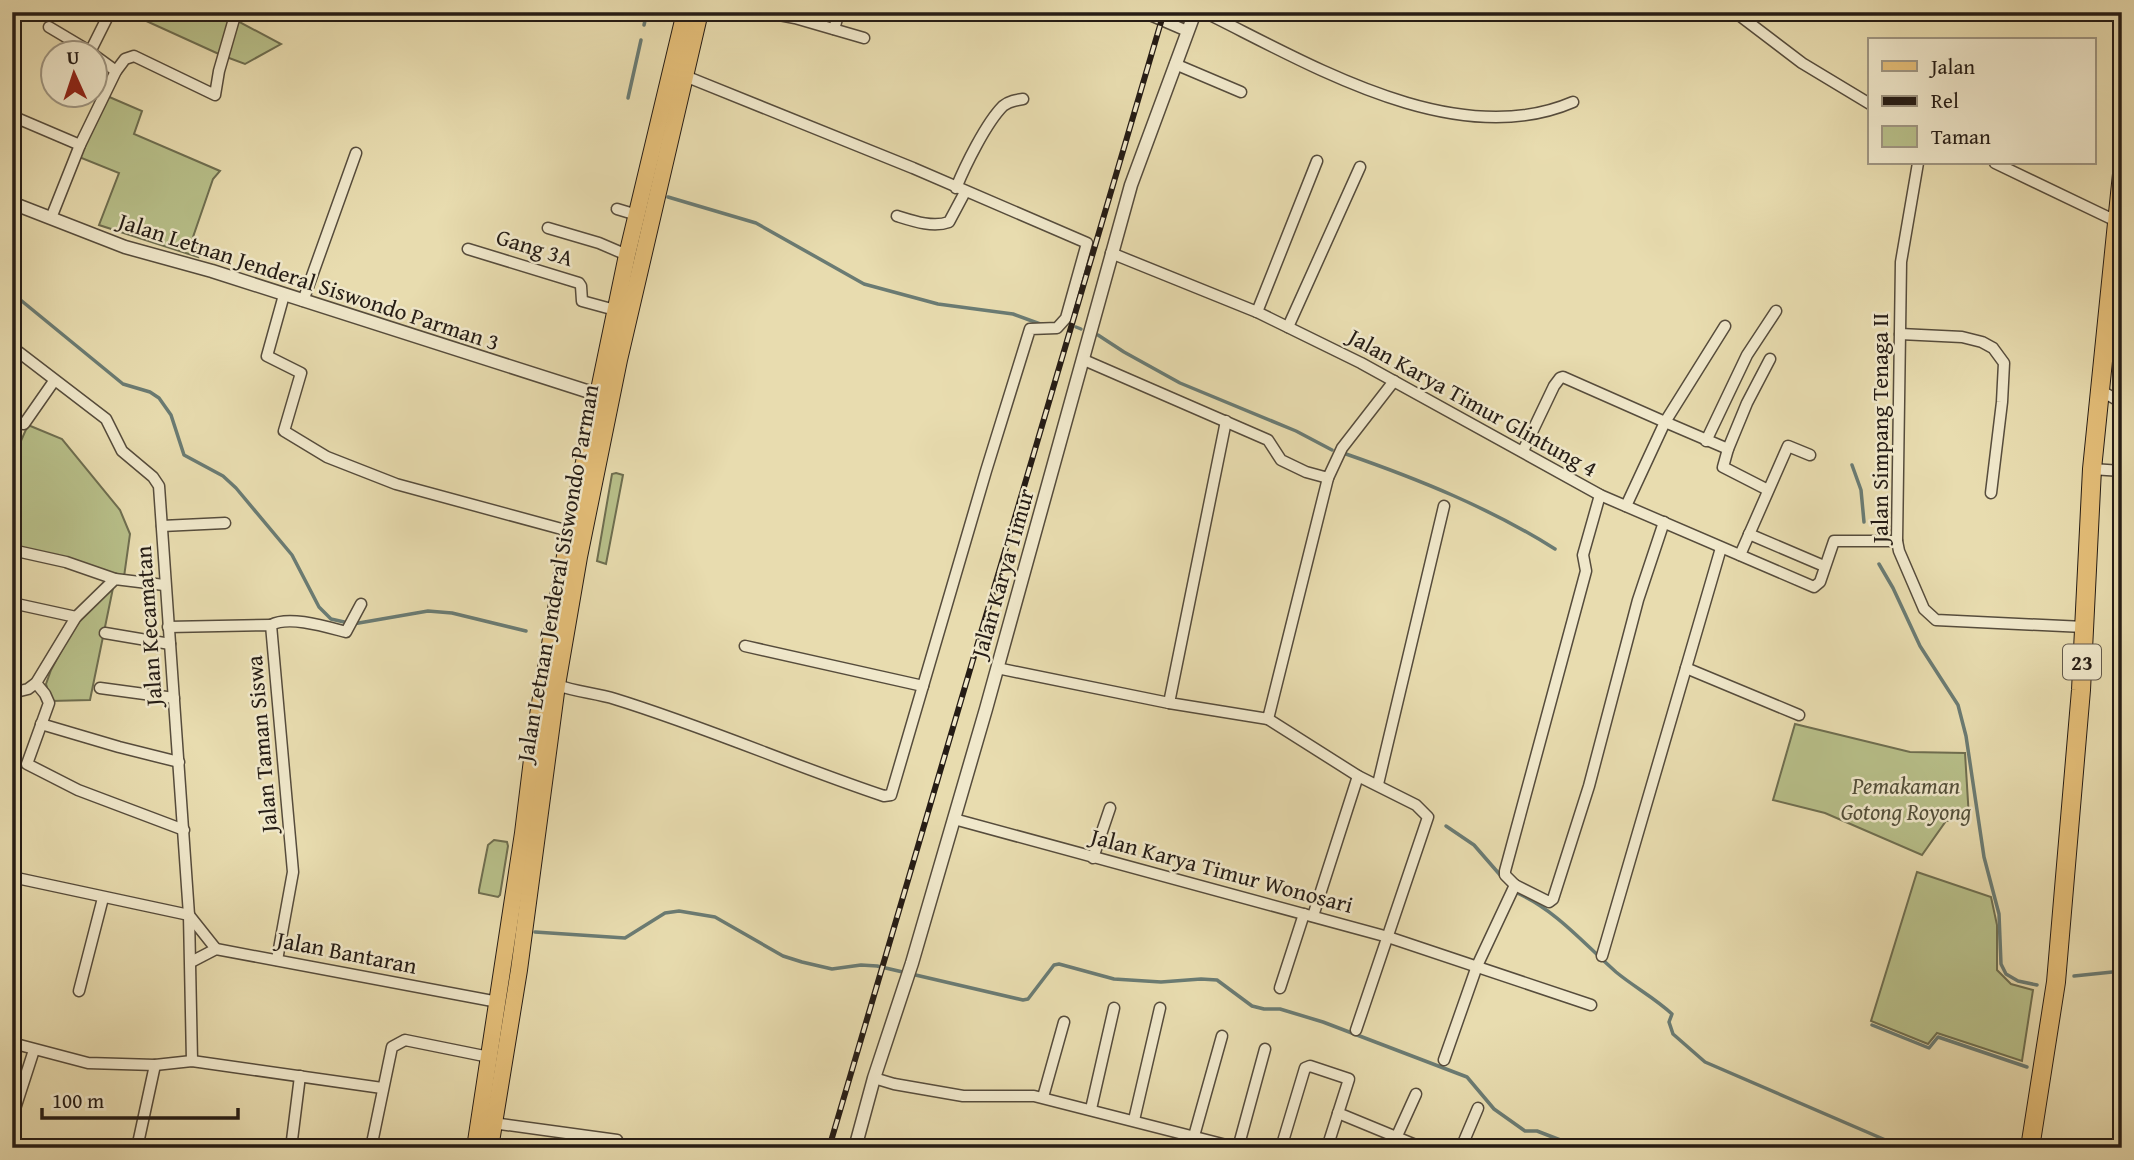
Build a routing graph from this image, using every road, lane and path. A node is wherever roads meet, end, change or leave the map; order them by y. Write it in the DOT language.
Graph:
graph roads {
  1 [pos="110,12"];
  2 [pos="236,12"];
  3 [pos="685,12"];
  4 [pos="700,12"];
  5 [pos="764,12"];
  6 [pos="839,12"];
  7 [pos="1143,12"];
  8 [pos="1195,12"];
  9 [pos="1204,12"];
  10 [pos="1735,12"];
  11 [pos="48,27"];
  12 [pos="834,29"];
  13 [pos="1187,31"];
  14 [pos="67,38"];
  15 [pos="99,38"];
  16 [pos="864,38"];
  17 [pos="1175,64"];
  18 [pos="108,65"];
  19 [pos="116,71"];
  20 [pos="685,76"];
  21 [pos="1241,93"];
  22 [pos="1023,99"];
  23 [pos="1573,102"];
  24 [pos="1868,103"];
  25 [pos="12,116"];
  26 [pos="80,145"];
  27 [pos="356,153"];
  28 [pos="1317,161"];
  29 [pos="1918,164"];
  30 [pos="1998,164"];
  31 [pos="1360,167"];
  32 [pos="2122,174"];
  33 [pos="960,190"];
  34 [pos="12,203"];
  35 [pos="617,209"];
  36 [pos="637,215"];
  37 [pos="897,216"];
  38 [pos="51,218"];
  39 [pos="2116,221"];
  40 [pos="548,229"];
  41 [pos="468,248"];
  42 [pos="1111,253"];
  43 [pos="627,255"];
  44 [pos="284,295"];
  45 [pos="303,301"];
  46 [pos="615,310"];
  47 [pos="1776,311"];
  48 [pos="1257,312"];
  49 [pos="1725,326"];
  50 [pos="1288,327"];
  51 [pos="1900,334"];
  52 [pos="12,347"];
  53 [pos="1770,359"];
  54 [pos="1084,360"];
  55 [pos="54,381"];
  56 [pos="1394,381"];
  57 [pos="2100,390"];
  58 [pos="596,394"];
  59 [pos="2122,403"];
  60 [pos="1226,421"];
  61 [pos="1665,422"];
  62 [pos="14,427"];
  63 [pos="1706,440"];
  64 [pos="1728,449"];
  65 [pos="1523,451"];
  66 [pos="1810,456"];
  67 [pos="2092,469"];
  68 [pos="2122,471"];
  69 [pos="1328,478"];
  70 [pos="1768,490"];
  71 [pos="1991,493"];
  72 [pos="1600,495"];
  73 [pos="1444,506"];
  74 [pos="1626,506"];
  75 [pos="1664,522"];
  76 [pos="225,523"];
  77 [pos="162,526"];
  78 [pos="569,531"];
  79 [pos="1749,534"];
  80 [pos="1897,541"];
  81 [pos="1721,548"];
  82 [pos="12,550"];
  83 [pos="1740,555"];
  84 [pos="1824,566"];
  85 [pos="114,579"];
  86 [pos="164,585"];
  87 [pos="12,603"];
  88 [pos="362,604"];
  89 [pos="76,617"];
  90 [pos="271,625"];
  91 [pos="169,627"];
  92 [pos="2084,627"];
  93 [pos="105,633"];
  94 [pos="170,644"];
  95 [pos="745,646"];
  96 [pos="997,668"];
  97 [pos="1686,668"];
  98 [pos="36,683"];
  99 [pos="557,685"];
  100 [pos="923,686"];
  101 [pos="100,688"];
  102 [pos="12,693"];
  103 [pos="174,698"];
  104 [pos="1169,703"];
  105 [pos="1799,715"];
  106 [pos="1268,719"];
  107 [pos="41,724"];
  108 [pos="544,728"];
  109 [pos="179,762"];
  110 [pos="1358,776"];
  111 [pos="1378,784"];
  112 [pos="1110,808"];
  113 [pos="954,819"];
  114 [pos="531,824"];
  115 [pos="184,830"];
  116 [pos="1093,858"];
  117 [pos="12,877"];
  118 [pos="1516,885"];
  119 [pos="103,898"];
  120 [pos="189,915"];
  121 [pos="1308,915"];
  122 [pos="1388,937"];
  123 [pos="216,949"];
  124 [pos="1602,956"];
  125 [pos="277,960"];
  126 [pos="191,962"];
  127 [pos="1477,966"];
  128 [pos="1280,988"];
  129 [pos="79,991"];
  130 [pos="498,1002"];
  131 [pos="1591,1005"];
  132 [pos="1114,1007"];
  133 [pos="1160,1008"];
  134 [pos="1063,1022"];
  135 [pos="1356,1030"];
  136 [pos="1222,1036"];
  137 [pos="12,1043"];
  138 [pos="1265,1049"];
  139 [pos="34,1050"];
  140 [pos="489,1057"];
  141 [pos="1444,1060"];
  142 [pos="192,1061"];
  143 [pos="155,1065"];
  144 [pos="300,1076"];
  145 [pos="874,1079"];
  146 [pos="383,1088"];
  147 [pos="1416,1094"];
  148 [pos="1042,1097"];
  149 [pos="1478,1108"];
  150 [pos="1091,1109"];
  151 [pos="1338,1113"];
  152 [pos="12,1118"];
  153 [pos="1134,1120"];
  154 [pos="493,1124"];
  155 [pos="1194,1136"];
  156 [pos="1396,1138"];
  157 [pos="617,1140"];
  158 [pos="138,1148"];
  159 [pos="291,1148"];
  160 [pos="371,1148"];
  161 [pos="475,1148"];
  162 [pos="490,1148"];
  163 [pos="855,1148"];
  164 [pos="1238,1148"];
  165 [pos="1282,1148"];
  166 [pos="1327,1148"];
  167 [pos="1423,1148"];
  168 [pos="1461,1148"];
  169 [pos="2030,1148"];
  1 -- 15 [label="street"];
  2 -- 19 [label="street"];
  3 -- 36 [label="main road, Jalan Letnan Jenderal Siswondo Parman"];
  4 -- 20 [label="main road, Jalan Letnan Jenderal Siswondo Parman"];
  5 -- 12 [label="street"];
  6 -- 12 [label="street"];
  7 -- 13 [label="street"];
  8 -- 13 [label="street, Jalan Karya Timur"];
  9 -- 23 [label="street"];
  10 -- 24 [label="street"];
  11 -- 14 [label="street"];
  12 -- 16 [label="street"];
  13 -- 17 [label="street, Jalan Karya Timur"];
  17 -- 21 [label="street"];
  17 -- 42 [label="street, Jalan Karya Timur"];
  18 -- 19 [label="street"];
  19 -- 26 [label="street"];
  20 -- 33 [label="street"];
  20 -- 99 [label="main road, Jalan Letnan Jenderal Siswondo Parman"];
  22 -- 33 [label="street"];
  25 -- 26 [label="street"];
  26 -- 38 [label="street"];
  27 -- 45 [label="street"];
  28 -- 48 [label="street"];
  29 -- 51 [label="street, Jalan Simpang Tenaga II"];
  30 -- 39 [label="street"];
  31 -- 50 [label="street"];
  32 -- 39 [label="highway, 23"];
  33 -- 37 [label="street"];
  33 -- 100 [label="street"];
  34 -- 38 [label="street, Jalan Letnan Jenderal Siswondo Parman 3"];
  35 -- 36 [label="street"];
  36 -- 43 [label="main road, Jalan Letnan Jenderal Siswondo Parman"];
  38 -- 44 [label="street, Jalan Letnan Jenderal Siswondo Parman 3"];
  39 -- 57 [label="highway, 23"];
  40 -- 43 [label="street, Gang 3A"];
  41 -- 46 [label="street, Gang 3A"];
  42 -- 48 [label="street, Jalan Karya Timur Glintung 4"];
  42 -- 54 [label="street, Jalan Karya Timur"];
  43 -- 46 [label="main road, Jalan Letnan Jenderal Siswondo Parman"];
  44 -- 45 [label="street, Jalan Letnan Jenderal Siswondo Parman 3"];
  44 -- 78 [label="street"];
  45 -- 58 [label="street, Jalan Letnan Jenderal Siswondo Parman 3"];
  46 -- 58 [label="main road, Jalan Letnan Jenderal Siswondo Parman"];
  47 -- 63 [label="street"];
  48 -- 50 [label="street, Jalan Karya Timur Glintung 4"];
  49 -- 61 [label="street"];
  50 -- 56 [label="street, Jalan Karya Timur Glintung 4"];
  51 -- 71 [label="street"];
  51 -- 80 [label="street, Jalan Simpang Tenaga II"];
  52 -- 55 [label="street, Jalan Kecamatan"];
  53 -- 64 [label="street"];
  54 -- 60 [label="street"];
  54 -- 96 [label="street, Jalan Karya Timur"];
  55 -- 62 [label="street"];
  55 -- 77 [label="street, Jalan Kecamatan"];
  56 -- 65 [label="street, Jalan Karya Timur Glintung 4"];
  56 -- 69 [label="street"];
  57 -- 59 [label="street"];
  57 -- 67 [label="highway, 23"];
  58 -- 78 [label="main road, Jalan Letnan Jenderal Siswondo Parman"];
  60 -- 69 [label="street"];
  60 -- 104 [label="street"];
  61 -- 63 [label="street"];
  61 -- 65 [label="street"];
  61 -- 74 [label="street"];
  63 -- 64 [label="street"];
  64 -- 70 [label="street"];
  65 -- 72 [label="street, Jalan Karya Timur Glintung 4"];
  66 -- 70 [label="street"];
  67 -- 68 [label="street"];
  67 -- 92 [label="highway, 23"];
  69 -- 106 [label="street"];
  70 -- 79 [label="street"];
  72 -- 74 [label="street, Jalan Karya Timur Glintung 4"];
  72 -- 118 [label="street"];
  73 -- 111 [label="street"];
  74 -- 75 [label="street, Jalan Karya Timur Glintung 4"];
  75 -- 81 [label="street, Jalan Karya Timur Glintung 4"];
  75 -- 118 [label="street"];
  76 -- 77 [label="street"];
  77 -- 86 [label="street, Jalan Kecamatan"];
  78 -- 108 [label="main road, Jalan Letnan Jenderal Siswondo Parman"];
  79 -- 83 [label="street"];
  79 -- 84 [label="street"];
  80 -- 84 [label="street"];
  80 -- 92 [label="street, Jalan Simpang Tenaga II"];
  81 -- 83 [label="street, Jalan Karya Timur Glintung 4"];
  81 -- 97 [label="street"];
  82 -- 85 [label="street"];
  83 -- 84 [label="street, Jalan Karya Timur Glintung 4"];
  85 -- 86 [label="street"];
  85 -- 89 [label="street"];
  86 -- 91 [label="street, Jalan Kecamatan"];
  87 -- 89 [label="street"];
  88 -- 90 [label="street"];
  89 -- 98 [label="street"];
  90 -- 91 [label="street, Jalan Taman Siswa"];
  90 -- 125 [label="street, Jalan Taman Siswa"];
  91 -- 94 [label="street, Jalan Kecamatan"];
  92 -- 169 [label="highway, 23"];
  93 -- 94 [label="street"];
  94 -- 103 [label="street, Jalan Kecamatan"];
  95 -- 100 [label="street"];
  96 -- 104 [label="street"];
  96 -- 113 [label="street, Jalan Karya Timur"];
  97 -- 105 [label="street"];
  97 -- 124 [label="street"];
  98 -- 102 [label="street"];
  98 -- 107 [label="street"];
  99 -- 100 [label="street"];
  99 -- 108 [label="main road, Jalan Letnan Jenderal Siswondo Parman"];
  101 -- 103 [label="street"];
  103 -- 109 [label="street, Jalan Kecamatan"];
  104 -- 106 [label="street"];
  106 -- 110 [label="street"];
  107 -- 109 [label="street"];
  107 -- 115 [label="street"];
  108 -- 114 [label="main road, Jalan Letnan Jenderal Siswondo Parman"];
  109 -- 115 [label="street, Jalan Kecamatan"];
  110 -- 111 [label="street"];
  110 -- 121 [label="street"];
  111 -- 122 [label="street"];
  112 -- 116 [label="street"];
  113 -- 116 [label="street, Jalan Karya Timur Wonosari"];
  113 -- 145 [label="street, Jalan Karya Timur"];
  114 -- 130 [label="main road, Jalan Letnan Jenderal Siswondo Parman"];
  114 -- 154 [label="main road, Jalan Letnan Jenderal Siswondo Parman"];
  115 -- 120 [label="street, Jalan Kecamatan"];
  116 -- 121 [label="street, Jalan Karya Timur Wonosari"];
  117 -- 119 [label="street"];
  118 -- 127 [label="street"];
  119 -- 120 [label="street"];
  119 -- 129 [label="street"];
  120 -- 123 [label="street"];
  120 -- 126 [label="street, Jalan Kecamatan"];
  121 -- 122 [label="street, Jalan Karya Timur Wonosari"];
  121 -- 128 [label="street"];
  122 -- 127 [label="street, Jalan Karya Timur Wonosari"];
  122 -- 135 [label="street"];
  123 -- 125 [label="street, Jalan Bantaran"];
  123 -- 126 [label="street"];
  125 -- 130 [label="street, Jalan Bantaran"];
  126 -- 142 [label="street, Jalan Kecamatan"];
  127 -- 131 [label="street, Jalan Karya Timur Wonosari"];
  127 -- 141 [label="street"];
  130 -- 140 [label="main road, Jalan Letnan Jenderal Siswondo Parman"];
  132 -- 150 [label="street"];
  133 -- 153 [label="street"];
  134 -- 148 [label="street"];
  136 -- 155 [label="street"];
  137 -- 139 [label="street"];
  138 -- 164 [label="street"];
  139 -- 143 [label="street"];
  139 -- 152 [label="street"];
  140 -- 146 [label="street"];
  140 -- 161 [label="main road, Jalan Letnan Jenderal Siswondo Parman"];
  142 -- 143 [label="street"];
  142 -- 144 [label="street"];
  143 -- 158 [label="street"];
  144 -- 146 [label="street"];
  144 -- 159 [label="street"];
  145 -- 148 [label="street"];
  145 -- 163 [label="street, Jalan Karya Timur"];
  146 -- 160 [label="street"];
  147 -- 156 [label="street"];
  148 -- 150 [label="street"];
  149 -- 168 [label="street"];
  150 -- 153 [label="street"];
  151 -- 156 [label="street"];
  151 -- 165 [label="street"];
  151 -- 166 [label="street"];
  153 -- 155 [label="street"];
  154 -- 157 [label="street"];
  154 -- 162 [label="main road, Jalan Letnan Jenderal Siswondo Parman"];
  155 -- 164 [label="street"];
  156 -- 167 [label="street"];
}
